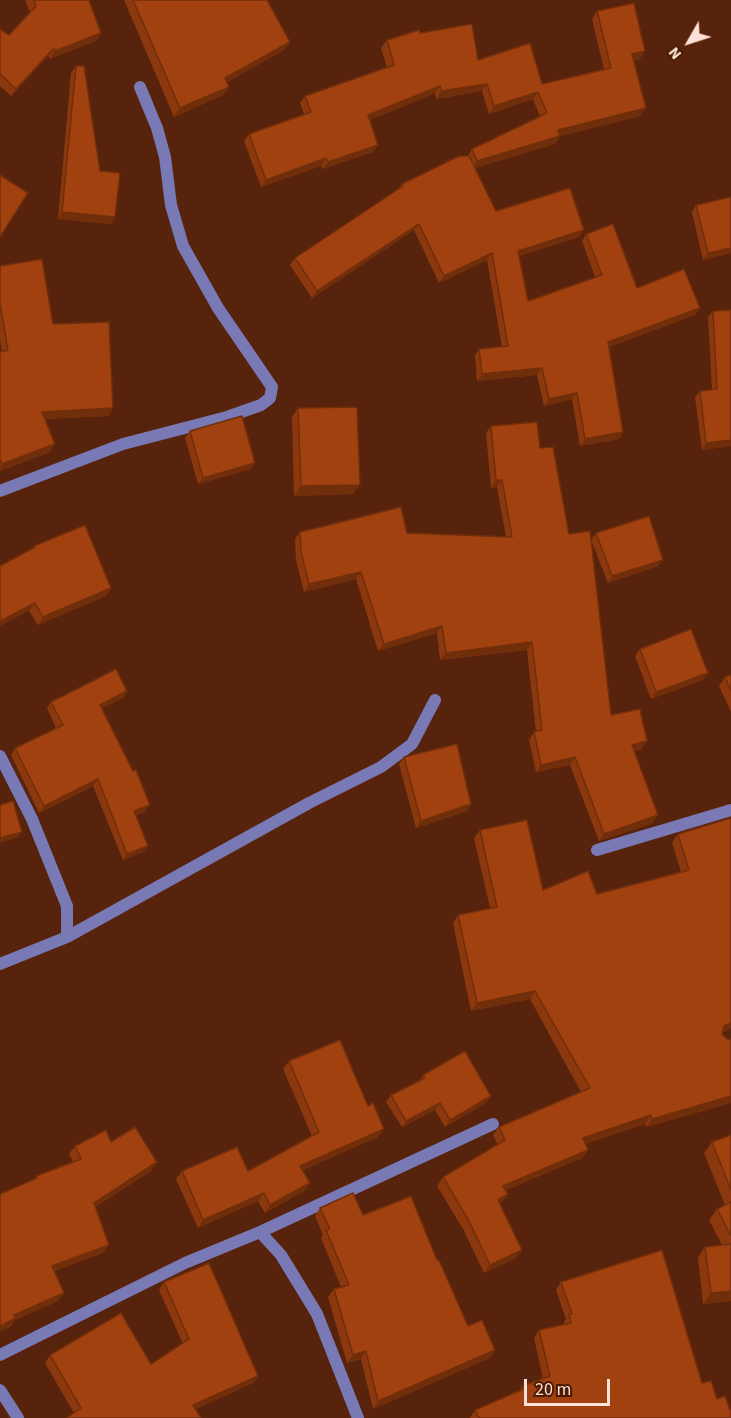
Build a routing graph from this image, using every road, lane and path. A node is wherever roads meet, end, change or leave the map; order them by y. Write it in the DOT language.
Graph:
graph roads {
  1 [pos="140,87"];
  2 [pos="0,490"];
  3 [pos="435,700"];
  4 [pos="0,756"];
  5 [pos="731,810"];
  6 [pos="597,850"];
  7 [pos="67,937"];
  8 [pos="0,964"];
  9 [pos="493,1124"];
  10 [pos="260,1232"];
  11 [pos="0,1355"];
  12 [pos="0,1390"];
  13 [pos="18,1418"];
  14 [pos="358,1418"];
  1 -- 2 [label="street"];
  3 -- 7 [label="street"];
  4 -- 7 [label="street"];
  5 -- 6 [label="street"];
  7 -- 8 [label="street"];
  9 -- 10 [label="street"];
  10 -- 11 [label="street"];
  10 -- 14 [label="street"];
  12 -- 13 [label="street"];
}
